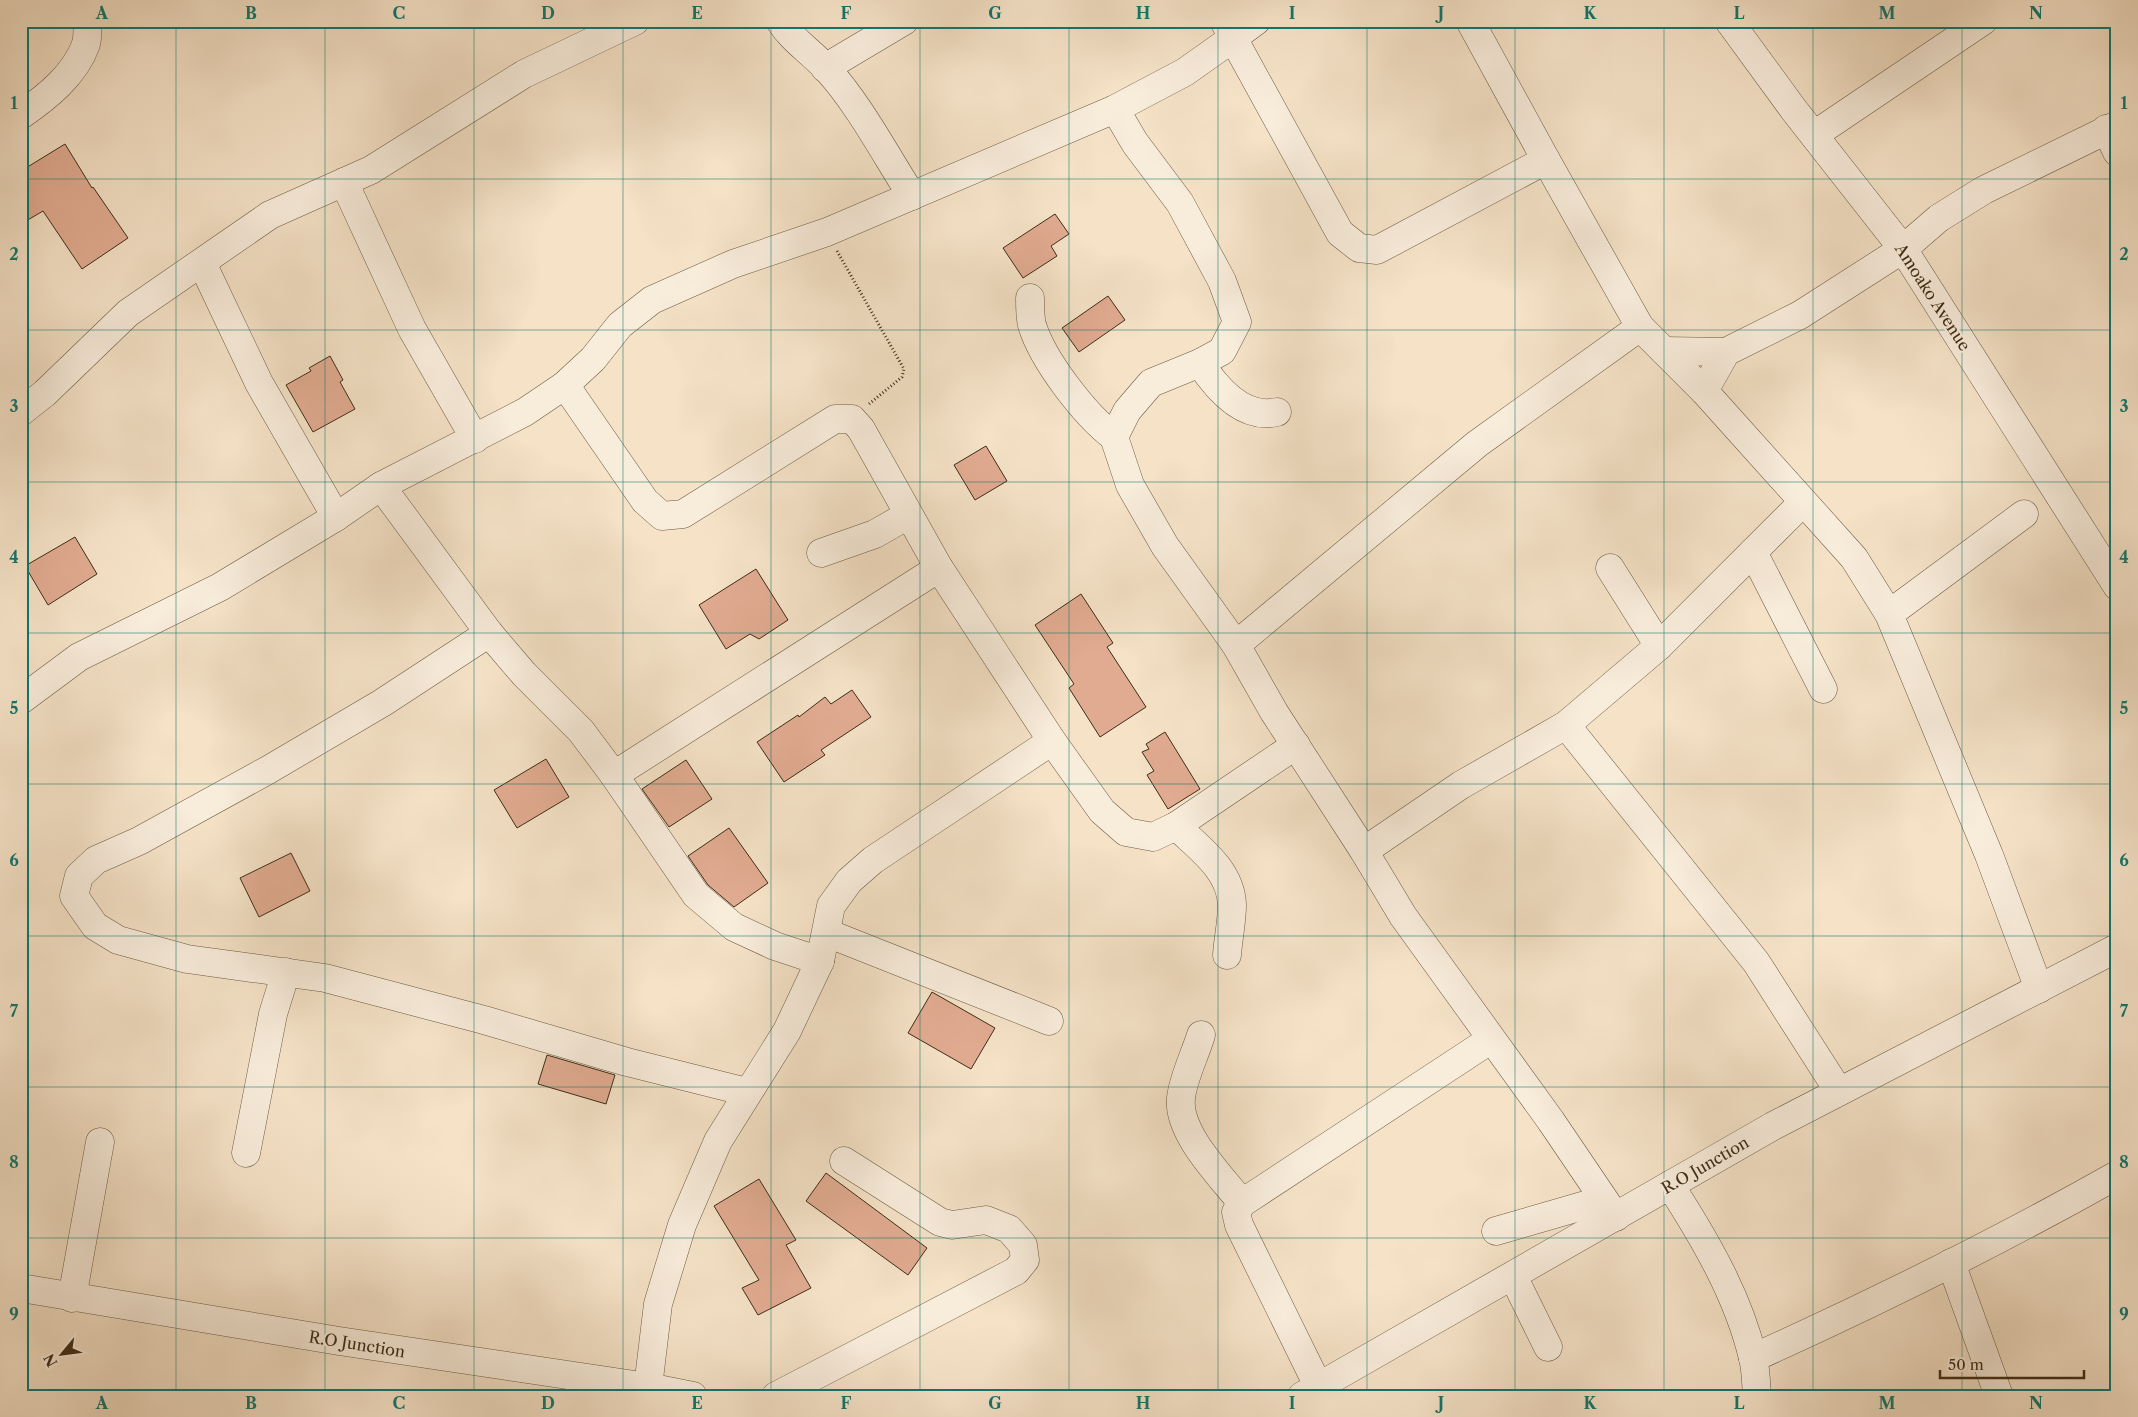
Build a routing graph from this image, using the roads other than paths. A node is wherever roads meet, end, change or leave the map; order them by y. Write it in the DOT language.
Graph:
graph roads {
  1 [pos="88,21"];
  2 [pos="635,21"];
  3 [pos="780,21"];
  4 [pos="904,21"];
  5 [pos="1256,21"];
  6 [pos="1470,21"];
  7 [pos="1729,21"];
  8 [pos="1983,21"];
  9 [pos="1228,30"];
  10 [pos="825,68"];
  11 [pos="1115,109"];
  12 [pos="21,115"];
  13 [pos="1814,135"];
  14 [pos="2113,136"];
  15 [pos="1546,160"];
  16 [pos="344,182"];
  17 [pos="912,196"];
  18 [pos="1903,249"];
  19 [pos="202,263"];
  20 [pos="1030,298"];
  21 [pos="1640,327"];
  22 [pos="1664,352"];
  23 [pos="1726,352"];
  24 [pos="1200,363"];
  25 [pos="565,386"];
  26 [pos="1704,391"];
  27 [pos="21,412"];
  28 [pos="1277,412"];
  29 [pos="1114,438"];
  30 [pos="475,439"];
  31 [pos="381,486"];
  32 [pos="1803,502"];
  33 [pos="2024,514"];
  34 [pos="908,515"];
  35 [pos="336,517"];
  36 [pos="1753,552"];
  37 [pos="821,553"];
  38 [pos="939,568"];
  39 [pos="1610,568"];
  40 [pos="2117,586"];
  41 [pos="1889,614"];
  42 [pos="489,633"];
  43 [pos="1236,645"];
  44 [pos="1659,646"];
  45 [pos="1823,689"];
  46 [pos="21,700"];
  47 [pos="1566,725"];
  48 [pos="1052,741"];
  49 [pos="1296,745"];
  50 [pos="614,775"];
  51 [pos="1176,826"];
  52 [pos="1364,851"];
  53 [pos="827,933"];
  54 [pos="2117,948"];
  55 [pos="1227,955"];
  56 [pos="820,960"];
  57 [pos="286,972"];
  58 [pos="2039,989"];
  59 [pos="1049,1021"];
  60 [pos="1201,1035"];
  61 [pos="1490,1040"];
  62 [pos="1838,1090"];
  63 [pos="747,1092"];
  64 [pos="100,1142"];
  65 [pos="246,1154"];
  66 [pos="844,1161"];
  67 [pos="2114,1182"];
  68 [pos="1670,1185"];
  69 [pos="1242,1203"];
  70 [pos="1610,1208"];
  71 [pos="1496,1231"];
  72 [pos="1951,1263"];
  73 [pos="1513,1276"];
  74 [pos="21,1288"];
  75 [pos="72,1298"];
  76 [pos="1548,1346"];
  77 [pos="1753,1358"];
  78 [pos="648,1387"];
  79 [pos="1314,1393"];
  80 [pos="693,1396"];
  81 [pos="776,1396"];
  82 [pos="1757,1396"];
  83 [pos="1999,1396"];
  1 -- 12 [label="street"];
  2 -- 16 [label="street"];
  3 -- 10 [label="street"];
  4 -- 10 [label="street"];
  5 -- 9 [label="street"];
  6 -- 15 [label="street"];
  7 -- 13 [label="street, Amoako Avenue"];
  8 -- 13 [label="street"];
  9 -- 11 [label="street"];
  9 -- 15 [label="street"];
  10 -- 17 [label="street"];
  11 -- 17 [label="street"];
  11 -- 24 [label="street"];
  13 -- 18 [label="street, Amoako Avenue"];
  14 -- 18 [label="street"];
  15 -- 21 [label="street"];
  16 -- 19 [label="street"];
  16 -- 30 [label="street"];
  17 -- 25 [label="street"];
  18 -- 23 [label="street"];
  18 -- 40 [label="street, Amoako Avenue"];
  19 -- 27 [label="street"];
  19 -- 35 [label="street"];
  20 -- 29 [label="street"];
  21 -- 22 [label="street"];
  21 -- 43 [label="street"];
  22 -- 23 [label="street"];
  22 -- 26 [label="street"];
  23 -- 26 [label="street"];
  24 -- 28 [label="street"];
  24 -- 29 [label="street"];
  25 -- 30 [label="street"];
  25 -- 34 [label="street"];
  26 -- 32 [label="street"];
  29 -- 43 [label="street"];
  30 -- 31 [label="street"];
  31 -- 35 [label="street"];
  31 -- 42 [label="street"];
  32 -- 36 [label="street"];
  32 -- 41 [label="street"];
  33 -- 41 [label="street"];
  34 -- 37 [label="street"];
  34 -- 38 [label="street"];
  35 -- 46 [label="street"];
  36 -- 44 [label="street"];
  36 -- 45 [label="street"];
  38 -- 48 [label="street"];
  38 -- 50 [label="street"];
  39 -- 44 [label="street"];
  41 -- 58 [label="street"];
  42 -- 50 [label="street"];
  42 -- 57 [label="street"];
  43 -- 49 [label="street"];
  44 -- 47 [label="street"];
  47 -- 52 [label="street"];
  47 -- 62 [label="street"];
  48 -- 51 [label="street"];
  48 -- 53 [label="street"];
  49 -- 51 [label="street"];
  49 -- 52 [label="street"];
  50 -- 56 [label="street"];
  51 -- 55 [label="street"];
  52 -- 61 [label="street"];
  53 -- 56 [label="street"];
  53 -- 59 [label="street"];
  54 -- 58 [label="street, R.O Junction"];
  56 -- 63 [label="street"];
  57 -- 63 [label="street"];
  57 -- 65 [label="street"];
  58 -- 62 [label="street, R.O Junction"];
  60 -- 69 [label="street"];
  61 -- 69 [label="street"];
  61 -- 70 [label="street"];
  62 -- 68 [label="street, R.O Junction"];
  63 -- 78 [label="street"];
  64 -- 75 [label="street"];
  66 -- 81 [label="street"];
  67 -- 72 [label="street"];
  68 -- 70 [label="street, R.O Junction"];
  68 -- 77 [label="street"];
  69 -- 79 [label="street"];
  70 -- 71 [label="street"];
  70 -- 73 [label="street, R.O Junction"];
  72 -- 77 [label="street"];
  72 -- 83 [label="street"];
  73 -- 76 [label="street"];
  73 -- 79 [label="street, R.O Junction"];
  74 -- 75 [label="street, R.O Junction"];
  75 -- 78 [label="street, R.O Junction"];
  77 -- 82 [label="street"];
  78 -- 80 [label="street, R.O Junction"];
}
